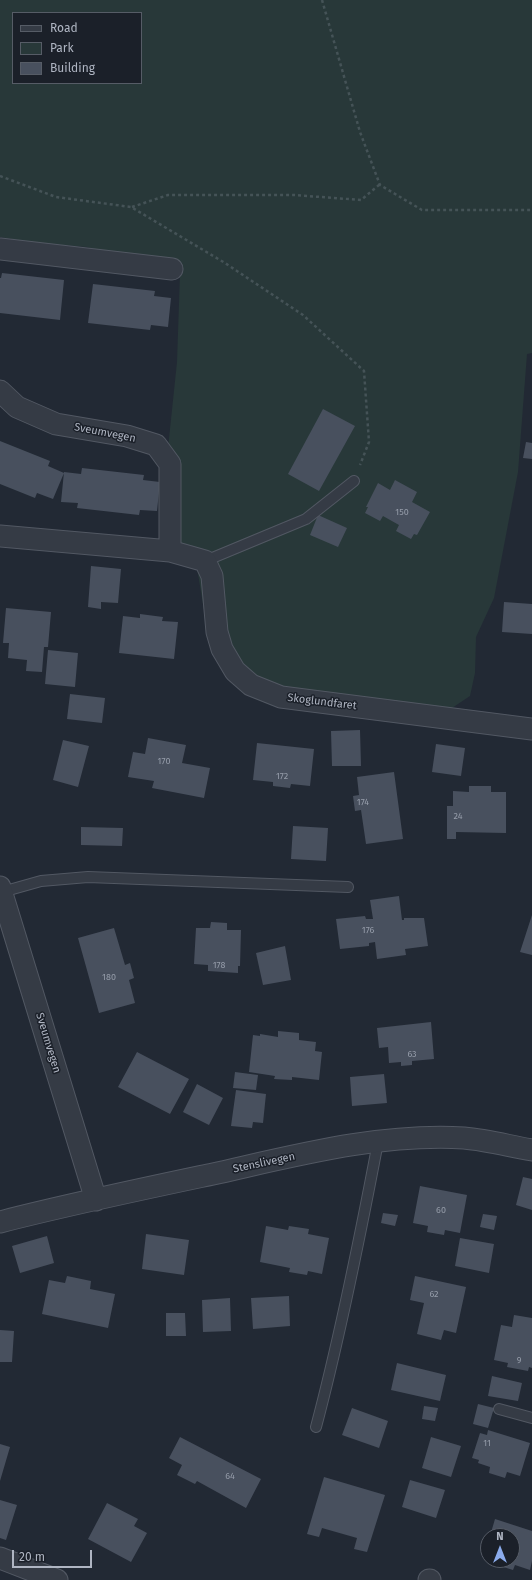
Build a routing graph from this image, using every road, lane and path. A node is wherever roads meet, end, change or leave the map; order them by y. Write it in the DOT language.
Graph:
graph roads {
  1 [pos="322,0"];
  2 [pos="0,176"];
  3 [pos="380,185"];
  4 [pos="131,207"];
  5 [pos="532,210"];
  6 [pos="0,249"];
  7 [pos="172,269"];
  8 [pos="0,391"];
  9 [pos="354,481"];
  10 [pos="0,536"];
  11 [pos="170,551"];
  12 [pos="205,561"];
  13 [pos="532,729"];
  14 [pos="348,887"];
  15 [pos="1,890"];
  16 [pos="378,1142"];
  17 [pos="532,1150"];
  18 [pos="96,1200"];
  19 [pos="0,1222"];
  20 [pos="498,1409"];
  21 [pos="532,1418"];
  22 [pos="316,1427"];
  23 [pos="0,1558"];
  24 [pos="57,1580"];
  1 -- 3 [label="path"];
  2 -- 4 [label="path"];
  3 -- 4 [label="path"];
  3 -- 5 [label="path"];
  4 -- 9 [label="path"];
  6 -- 7 [label="street"];
  8 -- 11 [label="street, Sveumvegen"];
  9 -- 12 [label="lane"];
  10 -- 11 [label="street"];
  11 -- 12 [label="street"];
  12 -- 13 [label="street, Skoglundfaret"];
  14 -- 15 [label="lane"];
  15 -- 18 [label="street, Sveumvegen"];
  16 -- 17 [label="street, Stenslivegen"];
  16 -- 18 [label="street, Stenslivegen"];
  16 -- 22 [label="lane"];
  18 -- 19 [label="street, Stenslivegen"];
  20 -- 21 [label="lane"];
  23 -- 24 [label="street"];
}
